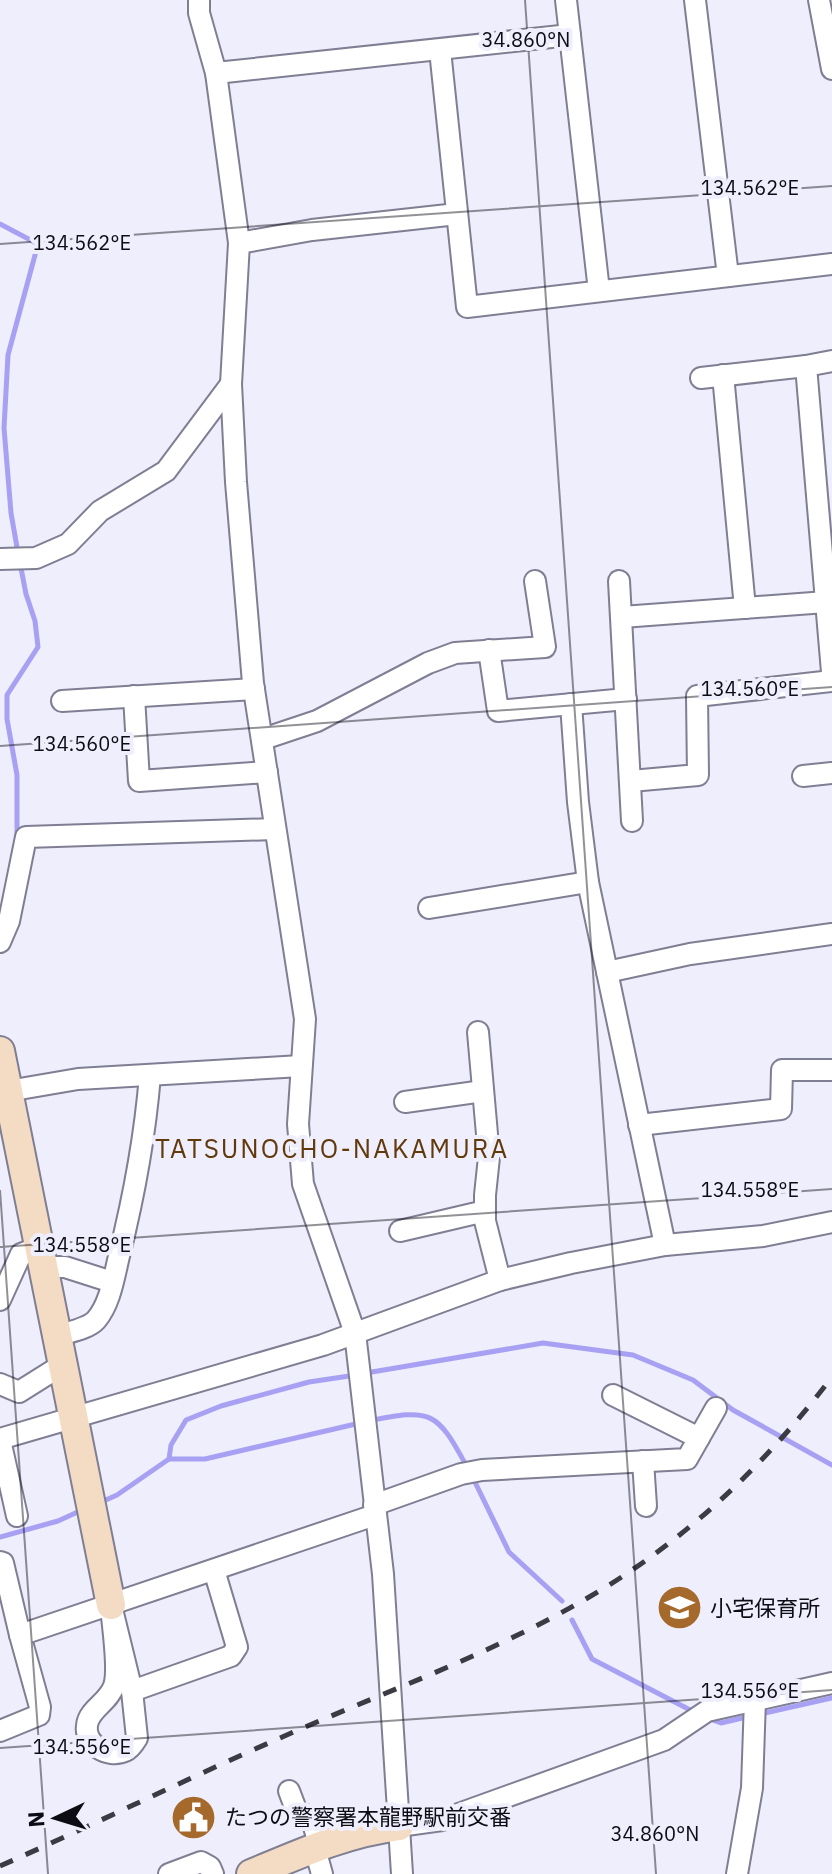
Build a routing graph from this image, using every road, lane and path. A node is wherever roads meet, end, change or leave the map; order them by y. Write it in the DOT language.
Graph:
graph roads {
  1 [pos="199,0"];
  2 [pos="566,0"];
  3 [pos="695,0"];
  4 [pos="819,0"];
  5 [pos="570,35"];
  6 [pos="440,50"];
  7 [pos="832,69"];
  8 [pos="216,73"];
  9 [pos="457,214"];
  10 [pos="239,243"];
  11 [pos="832,264"];
  12 [pos="728,276"];
  13 [pos="599,291"];
  14 [pos="832,361"];
  15 [pos="806,366"];
  16 [pos="723,375"];
  17 [pos="701,378"];
  18 [pos="231,384"];
  19 [pos="6,559"];
  20 [pos="535,581"];
  21 [pos="619,581"];
  22 [pos="828,594"];
  23 [pos="745,608"];
  24 [pos="622,617"];
  25 [pos="489,650"];
  26 [pos="832,672"];
  27 [pos="832,681"];
  28 [pos="254,689"];
  29 [pos="134,696"];
  30 [pos="626,699"];
  31 [pos="62,701"];
  32 [pos="571,704"];
  33 [pos="263,739"];
  34 [pos="267,772"];
  35 [pos="832,773"];
  36 [pos="803,776"];
  37 [pos="631,781"];
  38 [pos="632,821"];
  39 [pos="274,829"];
  40 [pos="588,882"];
  41 [pos="429,908"];
  42 [pos="832,934"];
  43 [pos="0,942"];
  44 [pos="607,972"];
  45 [pos="478,1032"];
  46 [pos="0,1054"];
  47 [pos="301,1066"];
  48 [pos="832,1070"];
  49 [pos="150,1075"];
  50 [pos="8,1091"];
  51 [pos="483,1091"];
  52 [pos="405,1102"];
  53 [pos="7,1121"];
  54 [pos="639,1125"];
  55 [pos="485,1211"];
  56 [pos="832,1222"];
  57 [pos="400,1231"];
  58 [pos="665,1245"];
  59 [pos="41,1257"];
  60 [pos="500,1280"];
  61 [pos="112,1282"];
  62 [pos="0,1300"];
  63 [pos="355,1333"];
  64 [pos="57,1336"];
  65 [pos="62,1365"];
  66 [pos="0,1384"];
  67 [pos="613,1395"];
  68 [pos="716,1408"];
  69 [pos="74,1419"];
  70 [pos="699,1438"];
  71 [pos="0,1440"];
  72 [pos="643,1461"];
  73 [pos="646,1506"];
  74 [pos="375,1510"];
  75 [pos="17,1516"];
  76 [pos="0,1562"];
  77 [pos="214,1570"];
  78 [pos="111,1605"];
  79 [pos="20,1635"];
  80 [pos="832,1683"];
  81 [pos="132,1691"];
  82 [pos="755,1699"];
  83 [pos="0,1731"];
  84 [pos="289,1791"];
  85 [pos="399,1826"];
  86 [pos="319,1857"];
  87 [pos="169,1874"];
  88 [pos="213,1874"];
  89 [pos="251,1874"];
  90 [pos="402,1874"];
  91 [pos="737,1874"];
  1 -- 8 [label="street"];
  2 -- 5 [label="street"];
  3 -- 12 [label="street"];
  4 -- 7 [label="street"];
  5 -- 6 [label="street"];
  5 -- 13 [label="street"];
  6 -- 8 [label="street"];
  6 -- 9 [label="street"];
  8 -- 10 [label="street"];
  9 -- 10 [label="street"];
  9 -- 13 [label="street"];
  10 -- 18 [label="street"];
  11 -- 12 [label="street"];
  12 -- 13 [label="street"];
  14 -- 15 [label="street"];
  15 -- 16 [label="street"];
  15 -- 22 [label="street"];
  16 -- 17 [label="street"];
  16 -- 23 [label="street"];
  18 -- 19 [label="street"];
  18 -- 28 [label="street"];
  20 -- 25 [label="street"];
  21 -- 24 [label="street"];
  22 -- 23 [label="street"];
  22 -- 26 [label="street"];
  23 -- 24 [label="street"];
  24 -- 30 [label="street"];
  25 -- 32 [label="street"];
  25 -- 33 [label="street"];
  27 -- 37 [label="street"];
  28 -- 29 [label="street"];
  28 -- 33 [label="street"];
  29 -- 31 [label="street"];
  29 -- 34 [label="street"];
  30 -- 32 [label="street"];
  30 -- 37 [label="street"];
  32 -- 40 [label="street"];
  33 -- 34 [label="street"];
  34 -- 39 [label="street"];
  35 -- 36 [label="street"];
  37 -- 38 [label="street"];
  39 -- 43 [label="street"];
  39 -- 47 [label="street"];
  40 -- 41 [label="street"];
  40 -- 44 [label="street"];
  42 -- 44 [label="street"];
  44 -- 54 [label="street"];
  45 -- 51 [label="street"];
  46 -- 50 [label="street"];
  47 -- 49 [label="street"];
  47 -- 63 [label="street"];
  48 -- 54 [label="street"];
  49 -- 50 [label="street"];
  49 -- 61 [label="street"];
  50 -- 53 [label="street"];
  51 -- 52 [label="street"];
  51 -- 55 [label="street"];
  53 -- 59 [label="street"];
  54 -- 58 [label="street"];
  55 -- 57 [label="street"];
  55 -- 60 [label="street"];
  56 -- 58 [label="street"];
  58 -- 60 [label="street"];
  59 -- 61 [label="street"];
  59 -- 62 [label="street"];
  59 -- 64 [label="street"];
  60 -- 63 [label="street"];
  61 -- 64 [label="street"];
  63 -- 69 [label="street"];
  63 -- 74 [label="street"];
  64 -- 65 [label="street"];
  65 -- 66 [label="street"];
  65 -- 69 [label="street"];
  67 -- 70 [label="street"];
  68 -- 70 [label="street"];
  69 -- 71 [label="street"];
  69 -- 78 [label="street"];
  70 -- 72 [label="street"];
  71 -- 75 [label="street"];
  72 -- 73 [label="street"];
  72 -- 74 [label="street"];
  74 -- 77 [label="street"];
  74 -- 85 [label="street"];
  76 -- 79 [label="street"];
  77 -- 78 [label="street"];
  77 -- 81 [label="street"];
  78 -- 79 [label="street"];
  78 -- 81 [label="street"];
  78 -- 81 [label="street"];
  79 -- 83 [label="street"];
  80 -- 82 [label="street"];
  82 -- 85 [label="street"];
  82 -- 91 [label="street"];
  84 -- 86 [label="street"];
  85 -- 86 [label="street"];
  85 -- 90 [label="street"];
  86 -- 89 [label="street"];
  87 -- 88 [label="street"];
}
